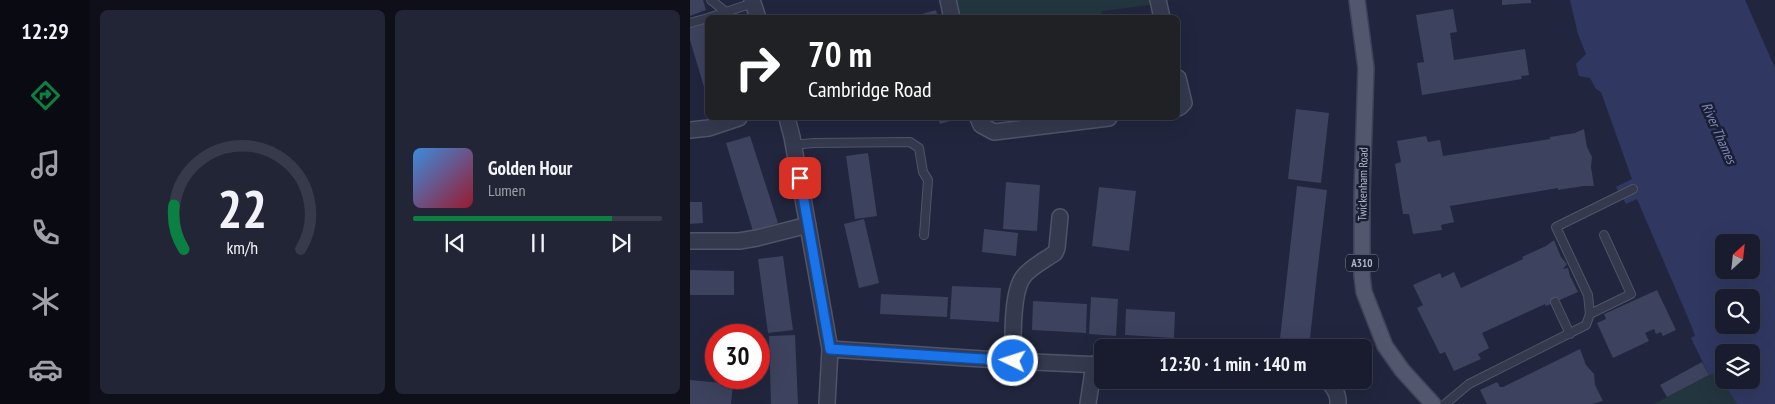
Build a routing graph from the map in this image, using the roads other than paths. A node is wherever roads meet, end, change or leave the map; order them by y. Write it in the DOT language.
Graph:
graph roads {
  1 [pos="712,0"];
  2 [pos="948,0"];
  3 [pos="1158,0"];
  4 [pos="1357,0"];
  5 [pos="754,7"];
  6 [pos="726,12"];
  7 [pos="717,15"];
  8 [pos="951,15"];
  9 [pos="1161,15"];
  10 [pos="705,19"];
  11 [pos="690,23"];
  12 [pos="1180,86"];
  13 [pos="1180,107"];
  14 [pos="733,120"];
  15 [pos="788,120"];
  16 [pos="1093,120"];
  17 [pos="980,122"];
  18 [pos="690,130"];
  19 [pos="794,145"];
  20 [pos="1633,189"];
  21 [pos="1060,217"];
  22 [pos="808,225"];
  23 [pos="924,235"];
  24 [pos="1604,235"];
  25 [pos="690,241"];
  26 [pos="1555,302"];
  27 [pos="1590,314"];
  28 [pos="1570,334"];
  29 [pos="830,349"];
  30 [pos="1013,361"];
  31 [pos="1094,364"];
  32 [pos="1094,380"];
  33 [pos="1333,389"];
  34 [pos="827,404"];
  35 [pos="1088,404"];
  36 [pos="1338,404"];
  37 [pos="1433,404"];
  38 [pos="1445,404"];
  1 -- 6 [label="lane"];
  2 -- 8 [label="street"];
  3 -- 9 [label="street"];
  4 -- 37 [label="main road, Twickenham Road / A310"];
  5 -- 6 [label="lane"];
  6 -- 7 [label="lane"];
  10 -- 11 [label="lane"];
  12 -- 13 [label="street"];
  14 -- 18 [label="street"];
  15 -- 19 [label="street"];
  16 -- 17 [label="street"];
  19 -- 22 [label="street"];
  19 -- 23 [label="lane"];
  20 -- 27 [label="lane"];
  21 -- 30 [label="street"];
  22 -- 25 [label="street"];
  22 -- 29 [label="street"];
  24 -- 27 [label="lane"];
  26 -- 28 [label="lane"];
  27 -- 28 [label="lane"];
  28 -- 38 [label="lane"];
  29 -- 30 [label="street"];
  29 -- 34 [label="street"];
  30 -- 31 [label="street"];
  32 -- 35 [label="street"];
  33 -- 36 [label="street"];
}
